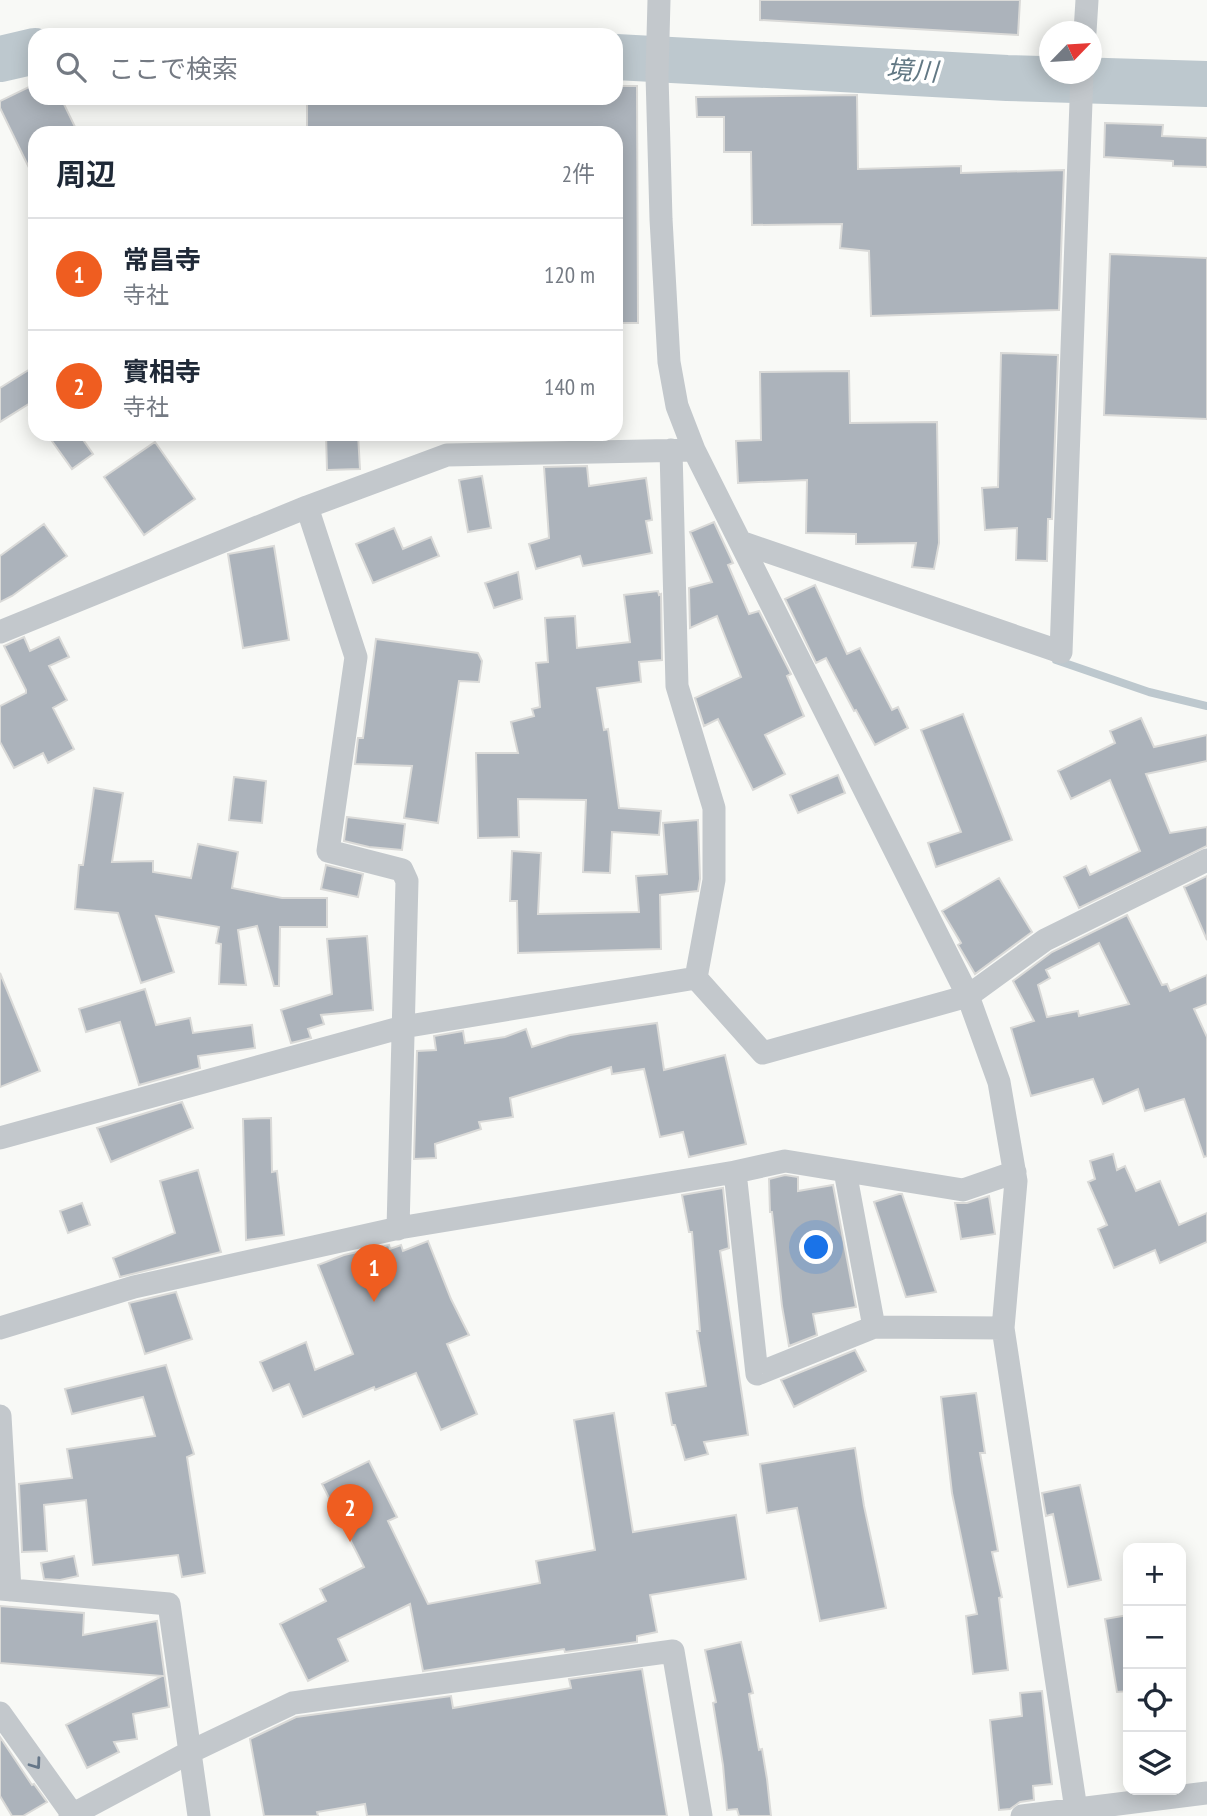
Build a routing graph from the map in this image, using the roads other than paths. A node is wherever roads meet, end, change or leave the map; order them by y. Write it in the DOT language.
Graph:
graph roads {
  1 [pos="659,0"];
  2 [pos="1087,0"];
  3 [pos="1086,21"];
  4 [pos="1081,84"];
  5 [pos="671,450"];
  6 [pos="694,450"];
  7 [pos="307,507"];
  8 [pos="743,543"];
  9 [pos="0,632"];
  10 [pos="1207,860"];
  11 [pos="696,978"];
  12 [pos="968,996"];
  13 [pos="403,1027"];
  14 [pos="0,1138"];
  15 [pos="845,1171"];
  16 [pos="735,1172"];
  17 [pos="1015,1172"];
  18 [pos="398,1229"];
  19 [pos="874,1327"];
  20 [pos="0,1328"];
  21 [pos="1003,1328"];
  22 [pos="0,1416"];
  23 [pos="5,1590"];
  24 [pos="0,1713"];
  25 [pos="190,1752"];
  26 [pos="1207,1793"];
  27 [pos="1076,1812"];
  28 [pos="71,1815"];
  29 [pos="199,1816"];
  30 [pos="701,1816"];
  31 [pos="1021,1816"];
  1 -- 6 [label="street"];
  2 -- 3 [label="street"];
  4 -- 8 [label="street"];
  5 -- 6 [label="street"];
  5 -- 7 [label="street"];
  5 -- 11 [label="street"];
  6 -- 8 [label="street"];
  7 -- 9 [label="street"];
  7 -- 13 [label="street"];
  8 -- 12 [label="street"];
  10 -- 12 [label="street"];
  11 -- 12 [label="street"];
  11 -- 13 [label="street"];
  12 -- 17 [label="street"];
  13 -- 14 [label="street"];
  13 -- 18 [label="street"];
  15 -- 16 [label="street"];
  15 -- 17 [label="street"];
  15 -- 19 [label="street"];
  16 -- 18 [label="street"];
  16 -- 19 [label="street"];
  17 -- 21 [label="street"];
  18 -- 20 [label="street"];
  19 -- 21 [label="street"];
  21 -- 27 [label="street"];
  22 -- 23 [label="street"];
  23 -- 25 [label="street"];
  24 -- 28 [label="street, one-way"];
  25 -- 28 [label="street"];
  25 -- 29 [label="street"];
  25 -- 30 [label="street"];
  26 -- 27 [label="street"];
  27 -- 31 [label="street"];
}
